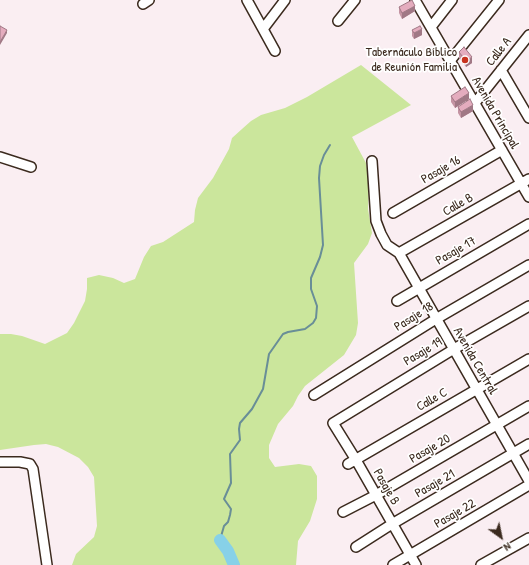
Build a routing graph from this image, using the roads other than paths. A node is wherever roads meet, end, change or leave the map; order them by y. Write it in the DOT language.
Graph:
graph roads {
  1 [pos="246,0"];
  2 [pos="285,0"];
  3 [pos="355,0"];
  4 [pos="415,0"];
  5 [pos="452,0"];
  6 [pos="499,0"];
  7 [pos="338,21"];
  8 [pos="431,27"];
  9 [pos="263,29"];
  10 [pos="528,40"];
  11 [pos="275,51"];
  12 [pos="450,61"];
  13 [pos="501,70"];
  14 [pos="475,103"];
  15 [pos="529,118"];
  16 [pos="502,150"];
  17 [pos="0,157"];
  18 [pos="372,161"];
  19 [pos="31,167"];
  20 [pos="525,181"];
  21 [pos="529,197"];
  22 [pos="393,213"];
  23 [pos="529,224"];
  24 [pos="399,253"];
  25 [pos="529,265"];
  26 [pos="419,288"];
  27 [pos="397,301"];
  28 [pos="529,306"];
  29 [pos="436,318"];
  30 [pos="454,349"];
  31 [pos="529,359"];
  32 [pos="477,390"];
  33 [pos="314,395"];
  34 [pos="529,406"];
  35 [pos="333,423"];
  36 [pos="497,425"];
  37 [pos="529,444"];
  38 [pos="513,454"];
  39 [pos="0,462"];
  40 [pos="352,462"];
  41 [pos="529,482"];
  42 [pos="529,485"];
  43 [pos="376,495"];
  44 [pos="343,512"];
  45 [pos="392,524"];
  46 [pos="529,538"];
  47 [pos="356,547"];
  48 [pos="410,555"];
  49 [pos="47,565"];
  50 [pos="393,565"];
  51 [pos="416,565"];
  52 [pos="481,565"];
  1 -- 9 [label="street"];
  2 -- 9 [label="street"];
  3 -- 7 [label="street"];
  4 -- 8 [label="street, Avenida Principal"];
  5 -- 8 [label="street"];
  6 -- 12 [label="street"];
  8 -- 12 [label="street, Avenida Principal"];
  9 -- 11 [label="street"];
  10 -- 13 [label="street, Calle A"];
  12 -- 14 [label="street, Avenida Principal"];
  13 -- 14 [label="street, Calle A"];
  13 -- 15 [label="street"];
  14 -- 16 [label="street, Avenida Principal"];
  16 -- 20 [label="street, Avenida Principal"];
  16 -- 22 [label="street, Pasaje 16"];
  17 -- 19 [label="street"];
  18 -- 24 [label="street, Avenida Central"];
  20 -- 21 [label="street, Avenida Principal"];
  20 -- 24 [label="street, Calle B"];
  23 -- 26 [label="street, Pasaje 17"];
  24 -- 26 [label="street, Avenida Central"];
  25 -- 29 [label="street, Pasaje 18"];
  26 -- 27 [label="street, Pasaje 17"];
  26 -- 29 [label="street, Avenida Central"];
  28 -- 30 [label="street, Pasaje 19"];
  29 -- 30 [label="street, Avenida Central"];
  29 -- 33 [label="street, Pasaje 18"];
  30 -- 32 [label="street, Avenida Central"];
  30 -- 35 [label="street, Pasaje 19"];
  31 -- 32 [label="street, Calle C"];
  32 -- 36 [label="street, Avenida Central"];
  32 -- 40 [label="street, Calle C"];
  34 -- 36 [label="street, Pasaje 20"];
  35 -- 40 [label="street, Pasaje B"];
  36 -- 38 [label="street, Avenida Central"];
  36 -- 43 [label="street, Pasaje 20"];
  37 -- 38 [label="street, Pasaje 21"];
  38 -- 41 [label="street, Avenida Central"];
  38 -- 45 [label="street, Pasaje 21"];
  39 -- 49 [label="street"];
  40 -- 43 [label="street, Pasaje B"];
  42 -- 48 [label="street, Pasaje 22"];
  43 -- 44 [label="street, Pasaje 20"];
  43 -- 45 [label="street, Pasaje B"];
  45 -- 47 [label="street, Pasaje 21"];
  45 -- 48 [label="street, Pasaje B"];
  46 -- 52 [label="street"];
  48 -- 50 [label="street, Pasaje 22"];
  48 -- 51 [label="street, Pasaje B"];
}
